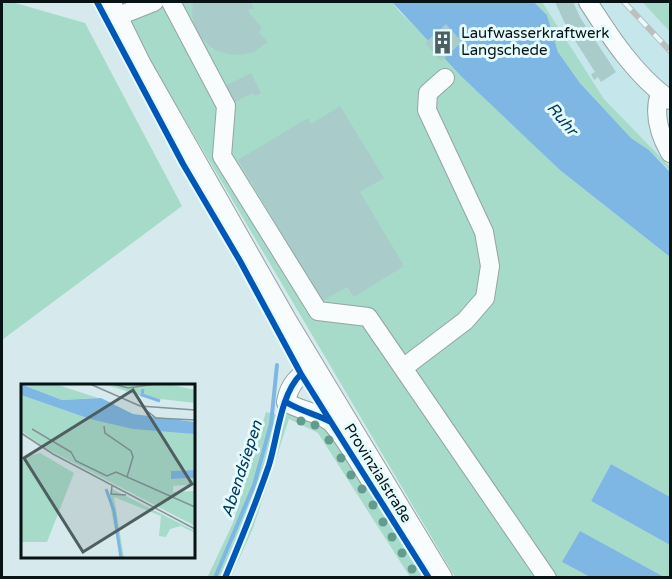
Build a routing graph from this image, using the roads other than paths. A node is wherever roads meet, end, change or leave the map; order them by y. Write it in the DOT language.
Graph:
graph roads {
  1 [pos="154,2"];
  2 [pos="171,2"];
  3 [pos="588,2"];
  4 [pos="112,9"];
  5 [pos="445,78"];
  6 [pos="665,96"];
  7 [pos="670,153"];
  8 [pos="313,367"];
  9 [pos="403,368"];
  10 [pos="429,578"];
  11 [pos="441,578"];
  12 [pos="547,578"];
  1 -- 4 [label="street"];
  2 -- 9 [label="street"];
  3 -- 6 [label="street"];
  4 -- 8 [label="main road, Provinzialstraße"];
  5 -- 9 [label="street"];
  6 -- 7 [label="street"];
  8 -- 10 [label="street, Provinzialstraße"];
  8 -- 11 [label="main road, Provinzialstraße"];
  9 -- 12 [label="street"];
}
